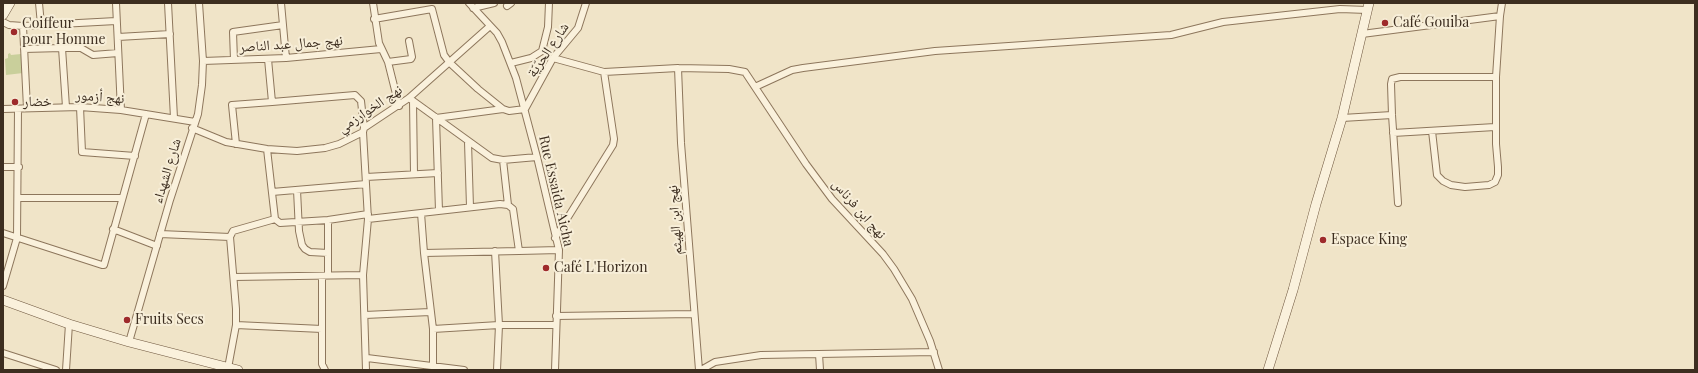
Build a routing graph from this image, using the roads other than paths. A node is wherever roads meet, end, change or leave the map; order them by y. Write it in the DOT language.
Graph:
graph roads {
  1 [pos="10,3"];
  2 [pos="40,3"];
  3 [pos="116,3"];
  4 [pos="168,3"];
  5 [pos="199,3"];
  6 [pos="281,3"];
  7 [pos="373,3"];
  8 [pos="494,3"];
  9 [pos="549,3"];
  10 [pos="586,3"];
  11 [pos="1502,3"];
  12 [pos="471,5"];
  13 [pos="1368,6"];
  14 [pos="3,15"];
  15 [pos="1500,16"];
  16 [pos="374,20"];
  17 [pos="116,21"];
  18 [pos="3,22"];
  19 [pos="41,25"];
  20 [pos="283,25"];
  21 [pos="23,26"];
  22 [pos="490,26"];
  23 [pos="170,34"];
  24 [pos="1362,34"];
  25 [pos="118,37"];
  26 [pos="409,40"];
  27 [pos="62,48"];
  28 [pos="24,49"];
  29 [pos="381,49"];
  30 [pos="118,53"];
  31 [pos="286,58"];
  32 [pos="553,58"];
  33 [pos="268,59"];
  34 [pos="234,60"];
  35 [pos="203,61"];
  36 [pos="388,62"];
  37 [pos="450,63"];
  38 [pos="511,63"];
  39 [pos="678,68"];
  40 [pos="604,72"];
  41 [pos="1496,77"];
  42 [pos="755,87"];
  43 [pos="411,100"];
  44 [pos="272,102"];
  45 [pos="399,106"];
  46 [pos="66,107"];
  47 [pos="80,107"];
  48 [pos="27,108"];
  49 [pos="3,109"];
  50 [pos="18,109"];
  51 [pos="503,109"];
  52 [pos="525,109"];
  53 [pos="121,110"];
  54 [pos="146,114"];
  55 [pos="1392,115"];
  56 [pos="174,118"];
  57 [pos="436,118"];
  58 [pos="1342,118"];
  59 [pos="194,125"];
  60 [pos="1495,127"];
  61 [pos="363,130"];
  62 [pos="1432,131"];
  63 [pos="1393,133"];
  64 [pos="468,142"];
  65 [pos="236,144"];
  66 [pos="267,149"];
  67 [pos="135,156"];
  68 [pos="537,157"];
  69 [pos="503,160"];
  70 [pos="3,166"];
  71 [pos="19,167"];
  72 [pos="438,173"];
  73 [pos="414,174"];
  74 [pos="366,176"];
  75 [pos="366,184"];
  76 [pos="297,190"];
  77 [pos="272,192"];
  78 [pos="18,198"];
  79 [pos="122,198"];
  80 [pos="1398,203"];
  81 [pos="508,205"];
  82 [pos="470,206"];
  83 [pos="438,211"];
  84 [pos="421,214"];
  85 [pos="368,216"];
  86 [pos="275,219"];
  87 [pos="328,220"];
  88 [pos="299,222"];
  89 [pos="113,229"];
  90 [pos="3,233"];
  91 [pos="160,234"];
  92 [pos="230,236"];
  93 [pos="17,238"];
  94 [pos="555,238"];
  95 [pos="157,246"];
  96 [pos="559,250"];
  97 [pos="495,251"];
  98 [pos="519,251"];
  99 [pos="328,253"];
  100 [pos="424,254"];
  101 [pos="363,275"];
  102 [pos="325,276"];
  103 [pos="234,277"];
  104 [pos="3,286"];
  105 [pos="3,300"];
  106 [pos="430,312"];
  107 [pos="693,314"];
  108 [pos="365,315"];
  109 [pos="556,316"];
  110 [pos="69,324"];
  111 [pos="236,325"];
  112 [pos="499,325"];
  113 [pos="556,325"];
  114 [pos="322,329"];
  115 [pos="433,329"];
  116 [pos="129,342"];
  117 [pos="934,352"];
  118 [pos="3,353"];
  119 [pos="819,354"];
  120 [pos="367,358"];
  121 [pos="434,366"];
  122 [pos="226,368"];
  123 [pos="56,370"];
  124 [pos="66,370"];
  125 [pos="238,370"];
  126 [pos="326,370"];
  127 [pos="366,370"];
  128 [pos="464,370"];
  129 [pos="497,370"];
  130 [pos="555,370"];
  131 [pos="700,370"];
  132 [pos="820,370"];
  133 [pos="939,370"];
  134 [pos="1268,370"];
  1 -- 14 [label="main road"];
  2 -- 19 [label="street"];
  3 -- 17 [label="street"];
  4 -- 23 [label="street"];
  5 -- 35 [label="street, شارع الشهداء"];
  6 -- 20 [label="street"];
  7 -- 16 [label="street"];
  8 -- 12 [label="street"];
  9 -- 38 [label="street"];
  10 -- 32 [label="street, شارع الحرّيّة"];
  11 -- 15 [label="street"];
  12 -- 22 [label="street, Rue Essaida Aicha"];
  13 -- 24 [label="main road"];
  13 -- 42 [label="street"];
  15 -- 24 [label="street"];
  15 -- 41 [label="street"];
  16 -- 29 [label="street"];
  16 -- 37 [label="street"];
  17 -- 19 [label="street"];
  17 -- 25 [label="street"];
  18 -- 21 [label="street"];
  19 -- 21 [label="street"];
  20 -- 31 [label="street"];
  20 -- 34 [label="street"];
  21 -- 28 [label="street"];
  22 -- 37 [label="street, نهج الخوارزمي"];
  22 -- 38 [label="street, Rue Essaida Aicha"];
  23 -- 25 [label="street"];
  23 -- 56 [label="street"];
  24 -- 58 [label="main road"];
  25 -- 30 [label="street"];
  26 -- 36 [label="street"];
  27 -- 28 [label="street"];
  27 -- 30 [label="street"];
  27 -- 46 [label="street"];
  28 -- 48 [label="street"];
  29 -- 31 [label="street, نهج جمال عبد الناصر"];
  29 -- 36 [label="street"];
  30 -- 53 [label="street"];
  31 -- 33 [label="street, نهج جمال عبد الناصر"];
  32 -- 40 [label="street"];
  32 -- 52 [label="street, شارع الحرّيّة"];
  33 -- 34 [label="street, نهج جمال عبد الناصر"];
  33 -- 44 [label="street"];
  34 -- 35 [label="street, نهج جمال عبد الناصر"];
  35 -- 59 [label="street, شارع الشهداء"];
  36 -- 45 [label="street"];
  37 -- 43 [label="street, نهج الخوارزمي"];
  37 -- 51 [label="street"];
  38 -- 52 [label="street, Rue Essaida Aicha"];
  39 -- 40 [label="street"];
  39 -- 42 [label="street, نهج ابن فرناس"];
  39 -- 107 [label="street, نهج ابن الهيثم"];
  40 -- 94 [label="street"];
  41 -- 55 [label="street"];
  41 -- 60 [label="street"];
  42 -- 117 [label="street, نهج ابن فرناس"];
  43 -- 45 [label="street, نهج الخوارزمي"];
  43 -- 57 [label="street"];
  43 -- 73 [label="street"];
  44 -- 61 [label="street"];
  44 -- 65 [label="street"];
  45 -- 61 [label="street, نهج الخوارزمي"];
  46 -- 47 [label="street, نهج أزمور"];
  46 -- 48 [label="street, نهج أزمور"];
  47 -- 53 [label="street, نهج أزمور"];
  47 -- 67 [label="street"];
  48 -- 50 [label="street, نهج أزمور"];
  49 -- 50 [label="street, نهج أزمور"];
  50 -- 71 [label="street"];
  51 -- 52 [label="street"];
  51 -- 57 [label="street"];
  52 -- 68 [label="street, Rue Essaida Aicha"];
  53 -- 54 [label="street, نهج أزمور"];
  54 -- 56 [label="street, نهج أزمور"];
  54 -- 67 [label="street"];
  55 -- 58 [label="street"];
  55 -- 63 [label="street"];
  56 -- 59 [label="street, نهج أزمور"];
  57 -- 64 [label="street"];
  57 -- 72 [label="street"];
  58 -- 134 [label="main road"];
  59 -- 65 [label="street, نهج الخوارزمي"];
  59 -- 91 [label="street, شارع الشهداء"];
  60 -- 62 [label="street"];
  60 -- 62 [label="street"];
  61 -- 66 [label="street, نهج الخوارزمي"];
  61 -- 74 [label="street"];
  62 -- 63 [label="street"];
  63 -- 80 [label="street"];
  64 -- 69 [label="street"];
  64 -- 82 [label="street"];
  65 -- 66 [label="street, نهج الخوارزمي"];
  66 -- 77 [label="street"];
  67 -- 79 [label="street"];
  68 -- 69 [label="street"];
  68 -- 94 [label="street, Rue Essaida Aicha"];
  69 -- 81 [label="street"];
  70 -- 71 [label="street"];
  71 -- 78 [label="street"];
  72 -- 73 [label="street"];
  72 -- 83 [label="street"];
  73 -- 74 [label="street"];
  74 -- 75 [label="street"];
  75 -- 76 [label="street"];
  75 -- 85 [label="street"];
  76 -- 77 [label="street"];
  76 -- 88 [label="street"];
  77 -- 86 [label="street"];
  78 -- 79 [label="street"];
  78 -- 93 [label="street"];
  79 -- 89 [label="street"];
  81 -- 82 [label="street"];
  81 -- 98 [label="street"];
  82 -- 83 [label="street"];
  83 -- 84 [label="street"];
  84 -- 85 [label="street"];
  84 -- 100 [label="street"];
  85 -- 87 [label="street"];
  85 -- 101 [label="street"];
  86 -- 88 [label="street"];
  86 -- 92 [label="street"];
  87 -- 88 [label="street"];
  87 -- 99 [label="street"];
  88 -- 99 [label="street"];
  89 -- 93 [label="street"];
  89 -- 95 [label="street"];
  90 -- 93 [label="street"];
  91 -- 92 [label="street"];
  91 -- 95 [label="street, شارع الشهداء"];
  92 -- 103 [label="street"];
  93 -- 104 [label="street"];
  94 -- 96 [label="street, Rue Essaida Aicha"];
  95 -- 116 [label="street, شارع الشهداء"];
  96 -- 98 [label="street"];
  96 -- 109 [label="street, Rue Essaida Aicha"];
  97 -- 98 [label="street"];
  97 -- 100 [label="street"];
  97 -- 112 [label="street"];
  99 -- 102 [label="street"];
  100 -- 106 [label="street"];
  101 -- 102 [label="street"];
  101 -- 108 [label="street"];
  102 -- 103 [label="street"];
  102 -- 114 [label="street"];
  103 -- 111 [label="street"];
  105 -- 110 [label="main road"];
  106 -- 108 [label="street"];
  106 -- 115 [label="street"];
  107 -- 109 [label="street"];
  107 -- 131 [label="street, نهج ابن الهيثم"];
  108 -- 120 [label="street"];
  109 -- 113 [label="street, Rue Essaida Aicha"];
  110 -- 116 [label="main road"];
  110 -- 124 [label="street"];
  111 -- 114 [label="street"];
  111 -- 122 [label="street"];
  112 -- 113 [label="street"];
  112 -- 115 [label="street"];
  112 -- 129 [label="street"];
  113 -- 130 [label="street, Rue Essaida Aicha"];
  114 -- 126 [label="street"];
  115 -- 121 [label="street"];
  116 -- 122 [label="main road"];
  117 -- 119 [label="street"];
  117 -- 133 [label="street, نهج ابن فرناس"];
  118 -- 123 [label="street"];
  119 -- 131 [label="street"];
  119 -- 132 [label="street"];
  120 -- 121 [label="street"];
  120 -- 127 [label="street"];
  121 -- 128 [label="street"];
  122 -- 125 [label="main road"];
}
